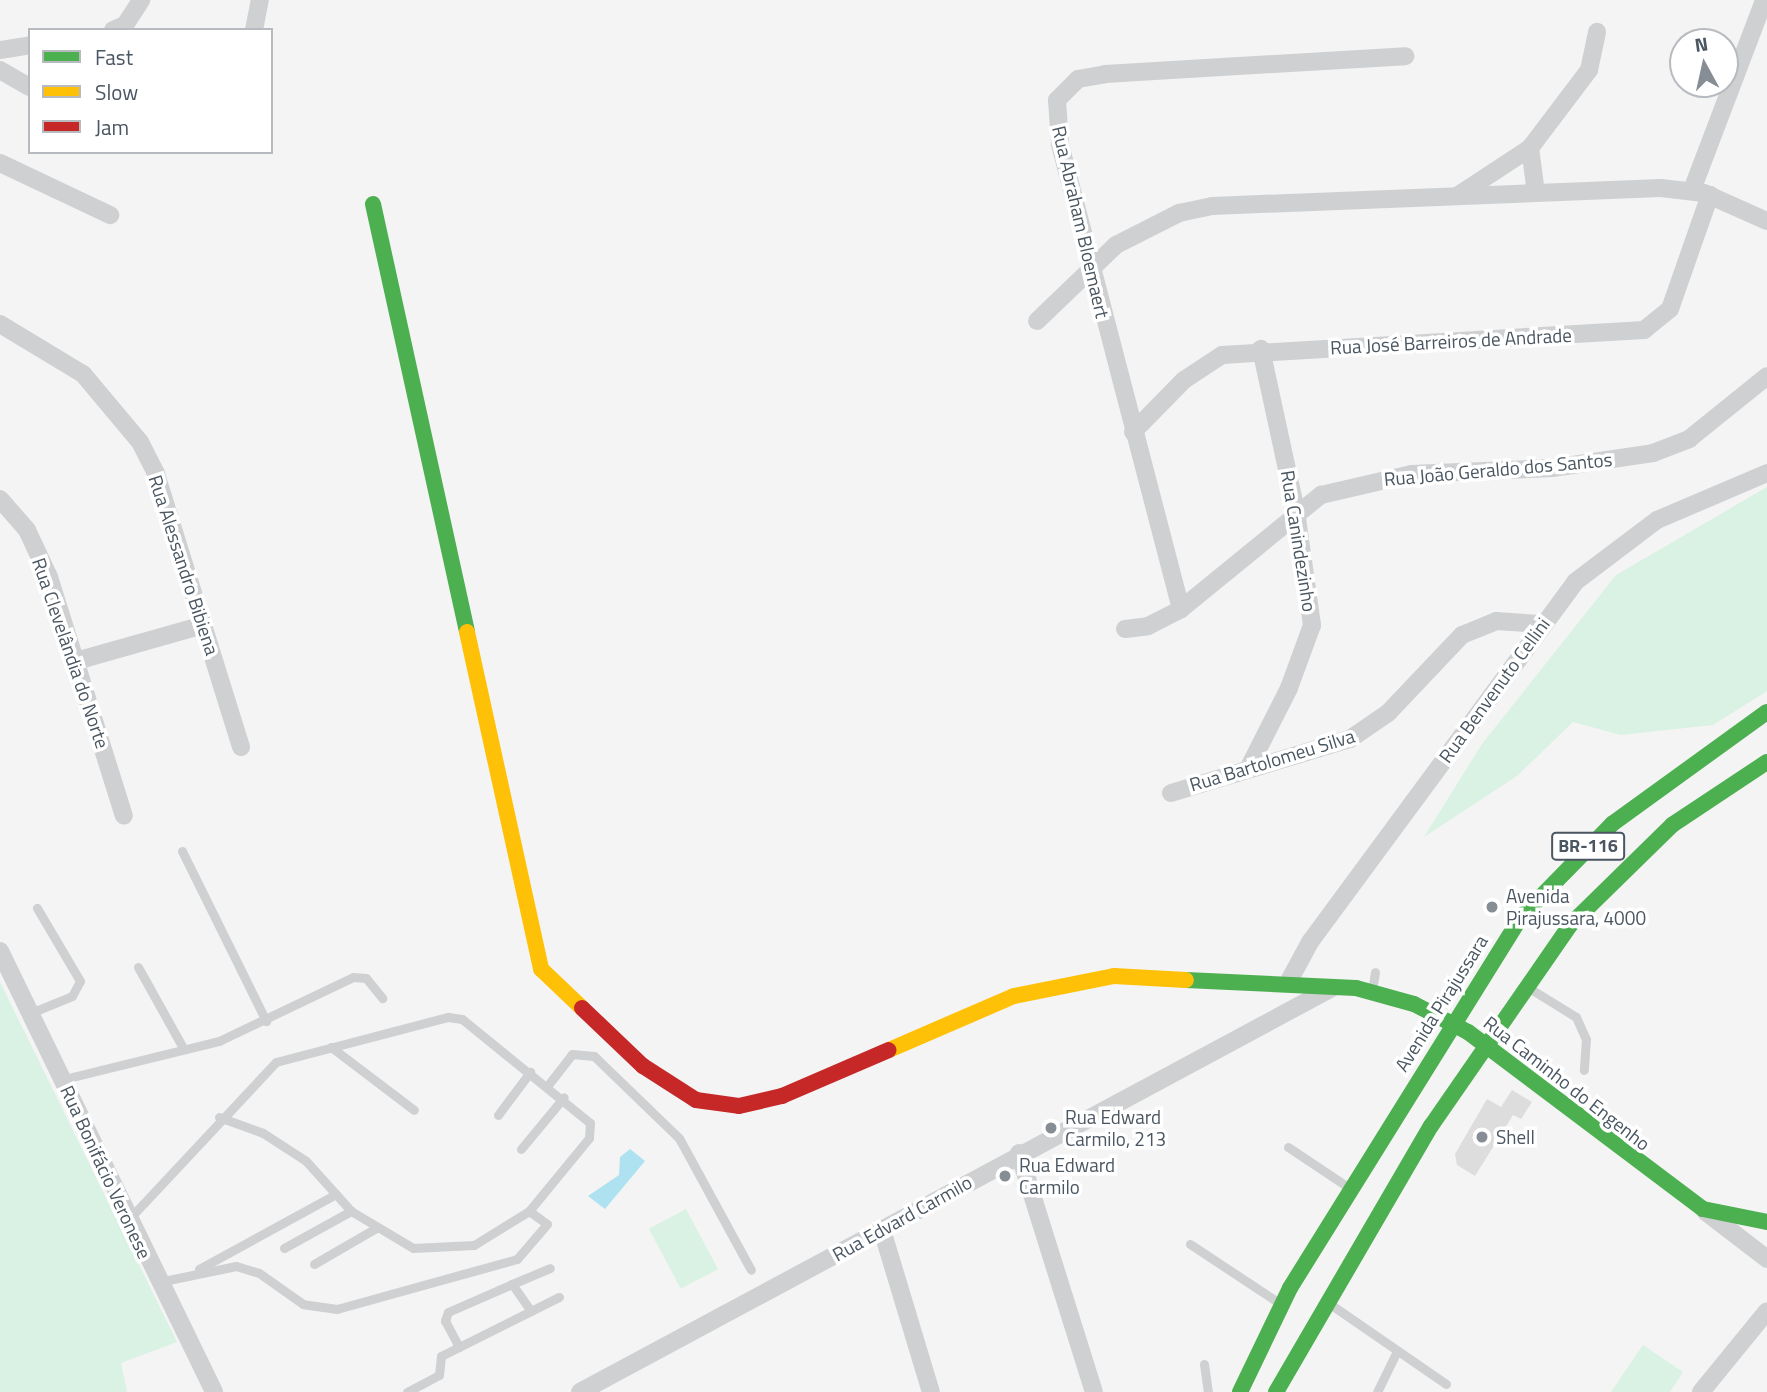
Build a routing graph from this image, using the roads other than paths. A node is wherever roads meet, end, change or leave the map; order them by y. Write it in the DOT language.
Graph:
graph roads {
  1 [pos="141,0"];
  2 [pos="260,0"];
  3 [pos="1764,0"];
  4 [pos="118,28"];
  5 [pos="254,28"];
  6 [pos="1597,32"];
  7 [pos="28,45"];
  8 [pos="0,50"];
  9 [pos="1405,56"];
  10 [pos="0,70"];
  11 [pos="28,86"];
  12 [pos="1531,148"];
  13 [pos="0,163"];
  14 [pos="1536,193"];
  15 [pos="1701,193"];
  16 [pos="1456,197"];
  17 [pos="373,204"];
  18 [pos="110,215"];
  19 [pos="1767,221"];
  20 [pos="1091,265"];
  21 [pos="1037,321"];
  22 [pos="0,324"];
  23 [pos="1261,349"];
  24 [pos="1767,376"];
  25 [pos="1133,432"];
  26 [pos="1767,473"];
  27 [pos="0,499"];
  28 [pos="1296,511"];
  29 [pos="1181,608"];
  30 [pos="1540,624"];
  31 [pos="204,625"];
  32 [pos="1125,629"];
  33 [pos="76,661"];
  34 [pos="1767,712"];
  35 [pos="241,747"];
  36 [pos="1767,762"];
  37 [pos="1250,765"];
  38 [pos="1171,793"];
  39 [pos="124,816"];
  40 [pos="181,852"];
  41 [pos="37,908"];
  42 [pos="0,951"];
  43 [pos="138,967"];
  44 [pos="1375,972"];
  45 [pos="1289,981"];
  46 [pos="1525,985"];
  47 [pos="1335,986"];
  48 [pos="1372,992"];
  49 [pos="382,998"];
  50 [pos="33,1012"];
  51 [pos="266,1021"];
  52 [pos="1452,1023"];
  53 [pos="1486,1045"];
  54 [pos="331,1047"];
  55 [pos="183,1048"];
  56 [pos="1584,1070"];
  57 [pos="530,1072"];
  58 [pos="64,1079"];
  59 [pos="548,1085"];
  60 [pos="564,1097"];
  61 [pos="415,1110"];
  62 [pos="498,1115"];
  63 [pos="219,1117"];
  64 [pos="1288,1147"];
  65 [pos="521,1149"];
  66 [pos="1019,1153"];
  67 [pos="1351,1189"];
  68 [pos="336,1194"];
  69 [pos="1703,1209"];
  70 [pos="351,1211"];
  71 [pos="529,1211"];
  72 [pos="128,1221"];
  73 [pos="1767,1222"];
  74 [pos="376,1228"];
  75 [pos="882,1230"];
  76 [pos="1190,1244"];
  77 [pos="284,1248"];
  78 [pos="1767,1259"];
  79 [pos="314,1264"];
  80 [pos="550,1268"];
  81 [pos="751,1270"];
  82 [pos="192,1273"];
  83 [pos="158,1283"];
  84 [pos="512,1284"];
  85 [pos="1290,1288"];
  86 [pos="1317,1294"];
  87 [pos="559,1297"];
  88 [pos="1281,1304"];
  89 [pos="530,1311"];
  90 [pos="1767,1311"];
  91 [pos="459,1347"];
  92 [pos="1396,1353"];
  93 [pos="1204,1364"];
  94 [pos="1446,1384"];
  95 [pos="1279,1386"];
  96 [pos="214,1392"];
  97 [pos="407,1392"];
  98 [pos="580,1392"];
  99 [pos="931,1392"];
  100 [pos="1094,1392"];
  101 [pos="1208,1392"];
  102 [pos="1241,1392"];
  103 [pos="1377,1392"];
  104 [pos="1701,1392"];
  1 -- 4 [label="street"];
  2 -- 5 [label="street"];
  3 -- 15 [label="street, Rua José Barreiros de Andrade"];
  6 -- 12 [label="street"];
  7 -- 8 [label="street"];
  9 -- 20 [label="street, Rua Abraham Bloemaert"];
  10 -- 11 [label="street"];
  12 -- 14 [label="street"];
  12 -- 16 [label="street"];
  13 -- 18 [label="street"];
  14 -- 15 [label="street"];
  14 -- 16 [label="street"];
  15 -- 19 [label="street"];
  15 -- 23 [label="street, Rua José Barreiros de Andrade"];
  16 -- 20 [label="street"];
  17 -- 45 [label="street, Rua Caminho do Engenho"];
  20 -- 21 [label="street"];
  20 -- 25 [label="street, Rua Abraham Bloemaert"];
  22 -- 31 [label="street, Rua Alessandro Bibiena"];
  23 -- 25 [label="street, Rua José Barreiros de Andrade"];
  23 -- 28 [label="street, Rua Canindezinho"];
  24 -- 28 [label="street, Rua João Geraldo dos Santos"];
  25 -- 29 [label="street, Rua Abraham Bloemaert"];
  26 -- 30 [label="street, Rua Benvenuto Cellini"];
  27 -- 33 [label="street, Rua Clevelândia do Norte"];
  28 -- 29 [label="street, Rua João Geraldo dos Santos"];
  28 -- 37 [label="street, Rua Canindezinho"];
  29 -- 32 [label="street, Rua João Geraldo dos Santos"];
  30 -- 37 [label="street, Rua Bartolomeu Silva"];
  30 -- 45 [label="street, Rua Benvenuto Cellini"];
  31 -- 33 [label="street"];
  31 -- 35 [label="street, Rua Alessandro Bibiena"];
  33 -- 39 [label="street, Rua Clevelândia do Norte"];
  34 -- 52 [label="street, Avenida Pirajussara / BR-116"];
  36 -- 46 [label="street, BR-116"];
  37 -- 38 [label="street, Rua Bartolomeu Silva"];
  40 -- 51 [label="lane"];
  41 -- 50 [label="lane"];
  42 -- 50 [label="street, Rua Bonifácio Veronese"];
  43 -- 55 [label="lane"];
  44 -- 48 [label="lane"];
  45 -- 47 [label="street, Rua Caminho do Engenho"];
  46 -- 53 [label="street, BR-116"];
  46 -- 56 [label="lane"];
  47 -- 48 [label="street, Rua Caminho do Engenho"];
  47 -- 66 [label="street, Rua Edvard Carmilo"];
  48 -- 52 [label="street, Rua Caminho do Engenho"];
  49 -- 51 [label="lane"];
  50 -- 58 [label="street, Rua Bonifácio Veronese"];
  51 -- 55 [label="lane"];
  52 -- 53 [label="street, Rua Caminho do Engenho"];
  52 -- 67 [label="street, Avenida Pirajussara / BR-116"];
  53 -- 69 [label="street, Rua Caminho do Engenho"];
  53 -- 86 [label="street, BR-116"];
  54 -- 57 [label="lane"];
  54 -- 61 [label="lane"];
  54 -- 63 [label="lane"];
  55 -- 58 [label="lane"];
  57 -- 59 [label="lane"];
  57 -- 62 [label="lane"];
  58 -- 72 [label="street, Rua Bonifácio Veronese"];
  59 -- 60 [label="lane"];
  59 -- 81 [label="lane"];
  60 -- 65 [label="lane"];
  60 -- 71 [label="lane"];
  63 -- 68 [label="lane"];
  63 -- 72 [label="lane"];
  64 -- 67 [label="lane"];
  66 -- 75 [label="street, Rua Edvard Carmilo"];
  66 -- 100 [label="street"];
  67 -- 85 [label="street, Avenida Pirajussara / BR-116"];
  68 -- 70 [label="lane"];
  68 -- 82 [label="lane"];
  69 -- 73 [label="street, Rua Caminho do Engenho"];
  69 -- 78 [label="street"];
  70 -- 74 [label="lane"];
  70 -- 77 [label="lane"];
  71 -- 74 [label="lane"];
  71 -- 82 [label="lane"];
  72 -- 83 [label="street, Rua Bonifácio Veronese"];
  74 -- 79 [label="lane"];
  75 -- 98 [label="street, Rua Edvard Carmilo"];
  75 -- 99 [label="street"];
  76 -- 88 [label="lane"];
  80 -- 84 [label="lane"];
  82 -- 83 [label="lane"];
  83 -- 96 [label="street, Rua Bonifácio Veronese"];
  84 -- 89 [label="lane"];
  84 -- 91 [label="lane"];
  85 -- 86 [label="street"];
  85 -- 88 [label="street, Avenida Pirajussara / BR-116"];
  86 -- 92 [label="lane"];
  86 -- 95 [label="street"];
  87 -- 89 [label="lane"];
  88 -- 102 [label="street, Avenida Pirajussara / BR-116"];
  89 -- 91 [label="lane"];
  90 -- 104 [label="street"];
  91 -- 97 [label="lane"];
  92 -- 94 [label="lane"];
  92 -- 103 [label="lane"];
  93 -- 101 [label="lane"];
}
